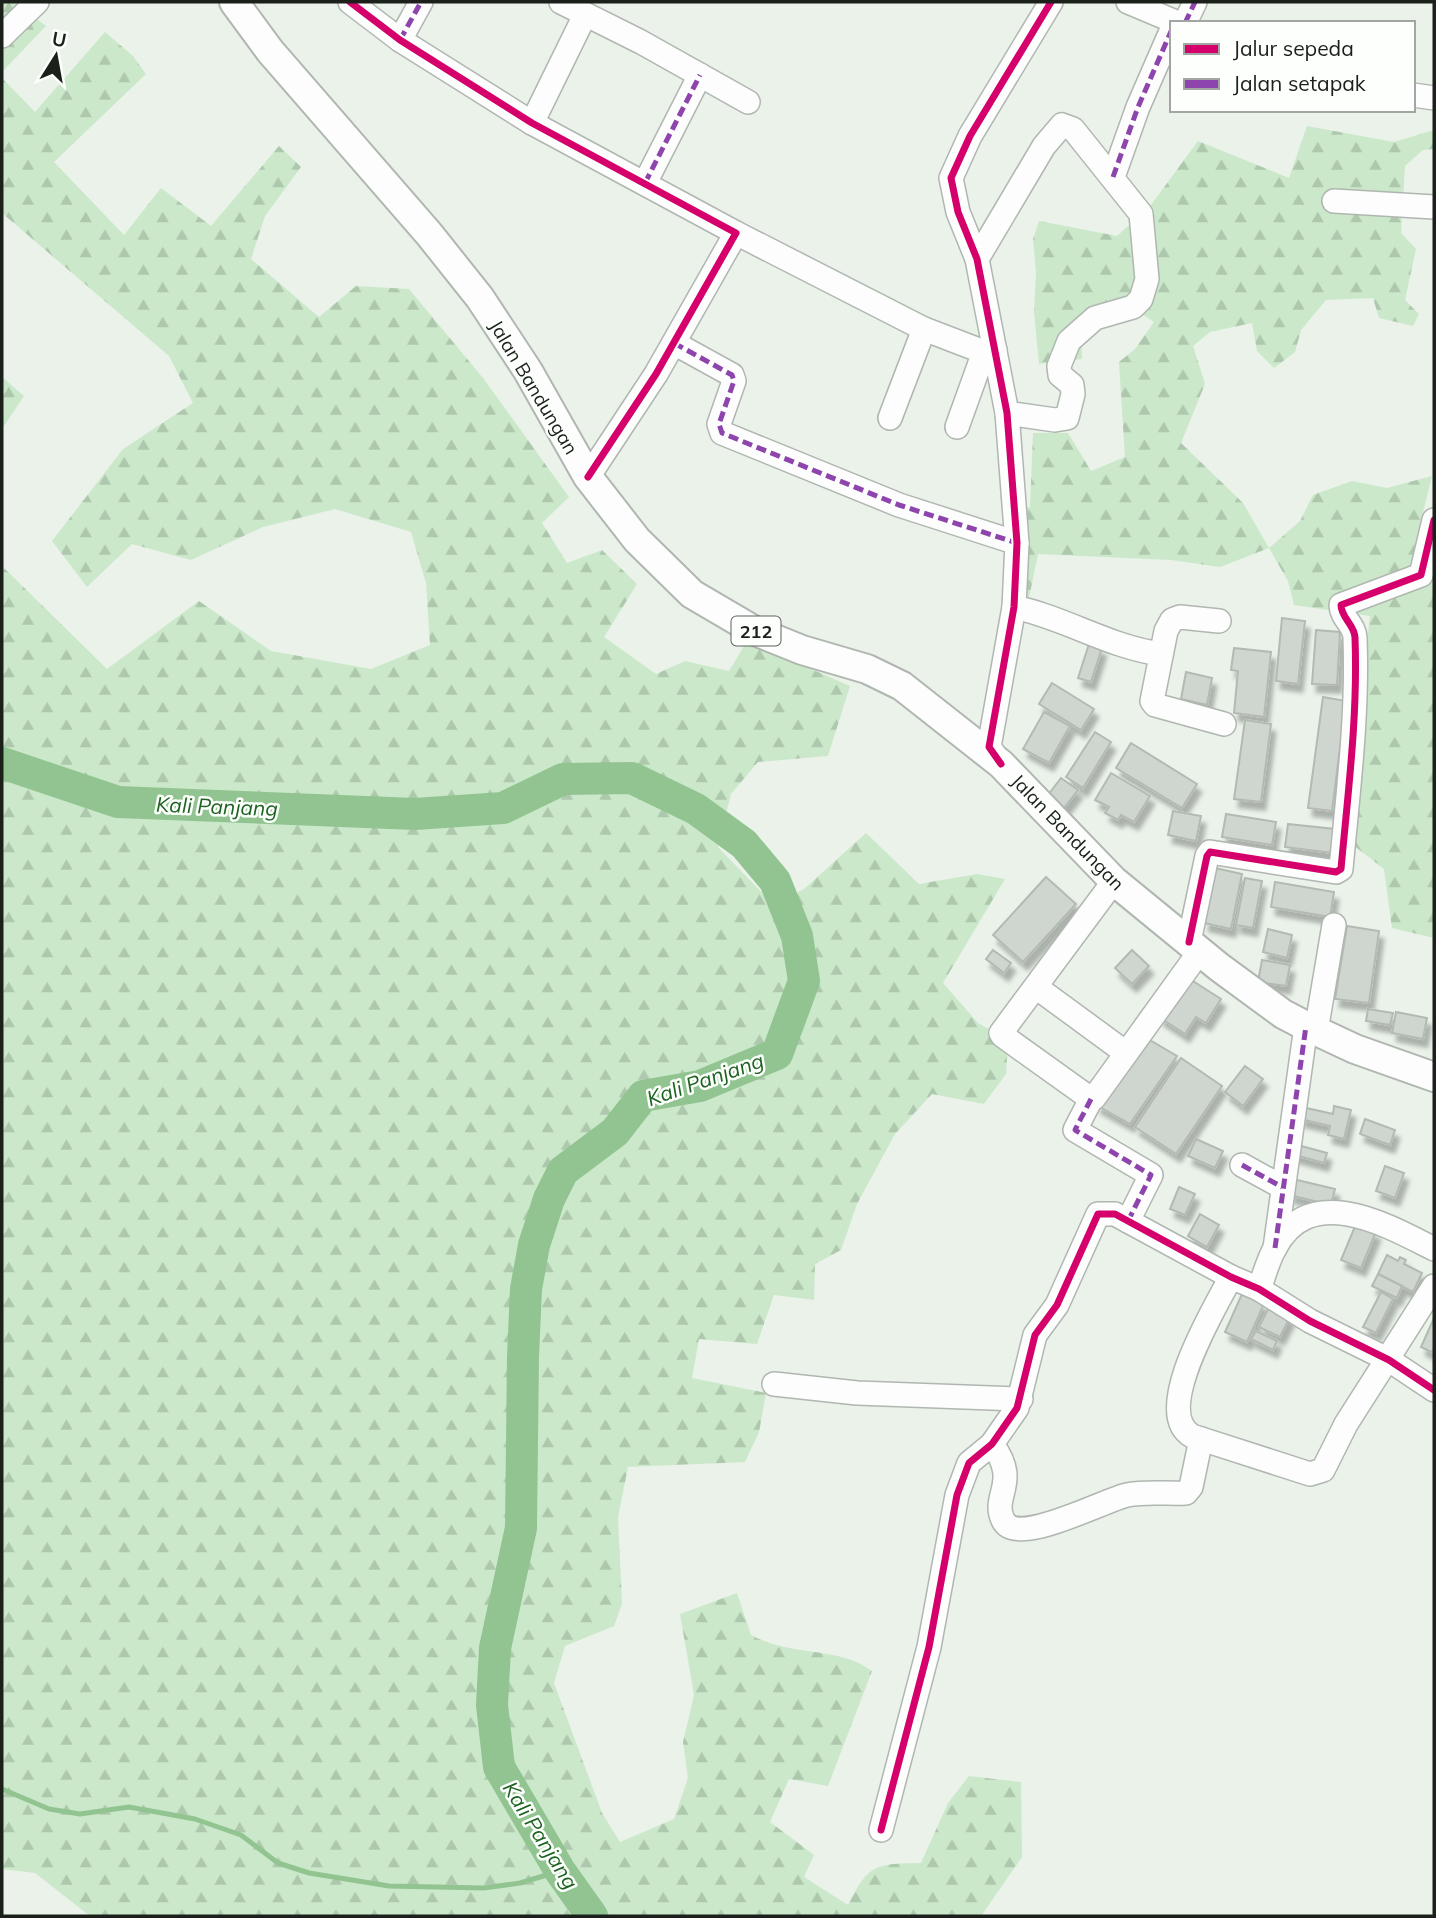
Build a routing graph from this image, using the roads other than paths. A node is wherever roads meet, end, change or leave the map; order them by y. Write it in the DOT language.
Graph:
graph roads {
  1 [pos="37,2"];
  2 [pos="234,2"];
  3 [pos="350,2"];
  4 [pos="421,2"];
  5 [pos="561,2"];
  6 [pos="1051,2"];
  7 [pos="1128,2"];
  8 [pos="1195,2"];
  9 [pos="585,15"];
  10 [pos="1170,21"];
  11 [pos="1179,21"];
  12 [pos="2,36"];
  13 [pos="1170,39"];
  14 [pos="400,40"];
  15 [pos="701,75"];
  16 [pos="1415,95"];
  17 [pos="1434,98"];
  18 [pos="748,102"];
  19 [pos="532,123"];
  20 [pos="1113,177"];
  21 [pos="645,183"];
  22 [pos="1334,201"];
  23 [pos="1434,207"];
  24 [pos="736,233"];
  25 [pos="977,259"];
  26 [pos="924,329"];
  27 [pos="674,343"];
  28 [pos="990,351"];
  29 [pos="1007,413"];
  30 [pos="890,418"];
  31 [pos="957,427"];
  32 [pos="588,477"];
  33 [pos="1434,520"];
  34 [pos="1017,543"];
  35 [pos="1014,607"];
  36 [pos="1219,621"];
  37 [pos="1160,654"];
  38 [pos="1224,724"];
  39 [pos="1001,764"];
  40 [pos="1114,881"];
  41 [pos="1334,925"];
  42 [pos="1194,947"];
  43 [pos="1036,987"];
  44 [pos="1311,1028"];
  45 [pos="1126,1053"];
  46 [pos="1434,1077"];
  47 [pos="1091,1099"];
  48 [pos="1242,1165"];
  49 [pos="1282,1187"];
  50 [pos="1128,1221"];
  51 [pos="1275,1248"];
  52 [pos="1434,1249"];
  53 [pos="1231,1278"];
  54 [pos="1259,1289"];
  55 [pos="1433,1293"];
  56 [pos="1389,1360"];
  57 [pos="774,1384"];
  58 [pos="1434,1390"];
  59 [pos="1021,1398"];
  60 [pos="1201,1439"];
  61 [pos="992,1444"];
  62 [pos="881,1830"];
  1 -- 12 [label="street"];
  2 -- 32 [label="main road, Jalan Bandungan / 212"];
  3 -- 14 [label="street"];
  4 -- 14 [label="street"];
  5 -- 9 [label="street"];
  6 -- 25 [label="street"];
  7 -- 10 [label="street"];
  8 -- 11 [label="street"];
  9 -- 15 [label="street"];
  9 -- 19 [label="street"];
  13 -- 20 [label="street"];
  14 -- 19 [label="street"];
  15 -- 18 [label="street"];
  15 -- 21 [label="street"];
  16 -- 17 [label="street"];
  19 -- 21 [label="street"];
  20 -- 25 [label="street"];
  20 -- 29 [label="street"];
  21 -- 24 [label="street"];
  22 -- 23 [label="street"];
  24 -- 26 [label="street"];
  24 -- 27 [label="street"];
  25 -- 28 [label="street"];
  26 -- 28 [label="street"];
  26 -- 30 [label="street"];
  27 -- 32 [label="street"];
  27 -- 34 [label="street"];
  28 -- 29 [label="street"];
  28 -- 31 [label="street"];
  29 -- 34 [label="street"];
  32 -- 39 [label="main road, Jalan Bandungan / 212"];
  33 -- 42 [label="street"];
  34 -- 35 [label="street"];
  35 -- 37 [label="street"];
  35 -- 39 [label="street"];
  36 -- 37 [label="street"];
  37 -- 38 [label="street"];
  39 -- 40 [label="main road, Jalan Bandungan / 212"];
  40 -- 42 [label="main road, Jalan Bandungan / 212"];
  40 -- 43 [label="street"];
  41 -- 44 [label="street"];
  42 -- 44 [label="main road, Jalan Bandungan / 212"];
  42 -- 45 [label="street"];
  43 -- 45 [label="street"];
  43 -- 47 [label="street"];
  44 -- 46 [label="main road, Jalan Bandungan / 212"];
  44 -- 49 [label="street"];
  45 -- 47 [label="street"];
  47 -- 50 [label="street"];
  48 -- 49 [label="street"];
  49 -- 51 [label="street"];
  50 -- 53 [label="street"];
  50 -- 59 [label="street"];
  51 -- 52 [label="street"];
  51 -- 54 [label="street"];
  53 -- 54 [label="street"];
  53 -- 60 [label="street"];
  54 -- 56 [label="street"];
  55 -- 56 [label="street"];
  56 -- 58 [label="street"];
  56 -- 60 [label="street"];
  57 -- 59 [label="street"];
  59 -- 61 [label="street"];
  60 -- 61 [label="street"];
  61 -- 62 [label="street"];
}
